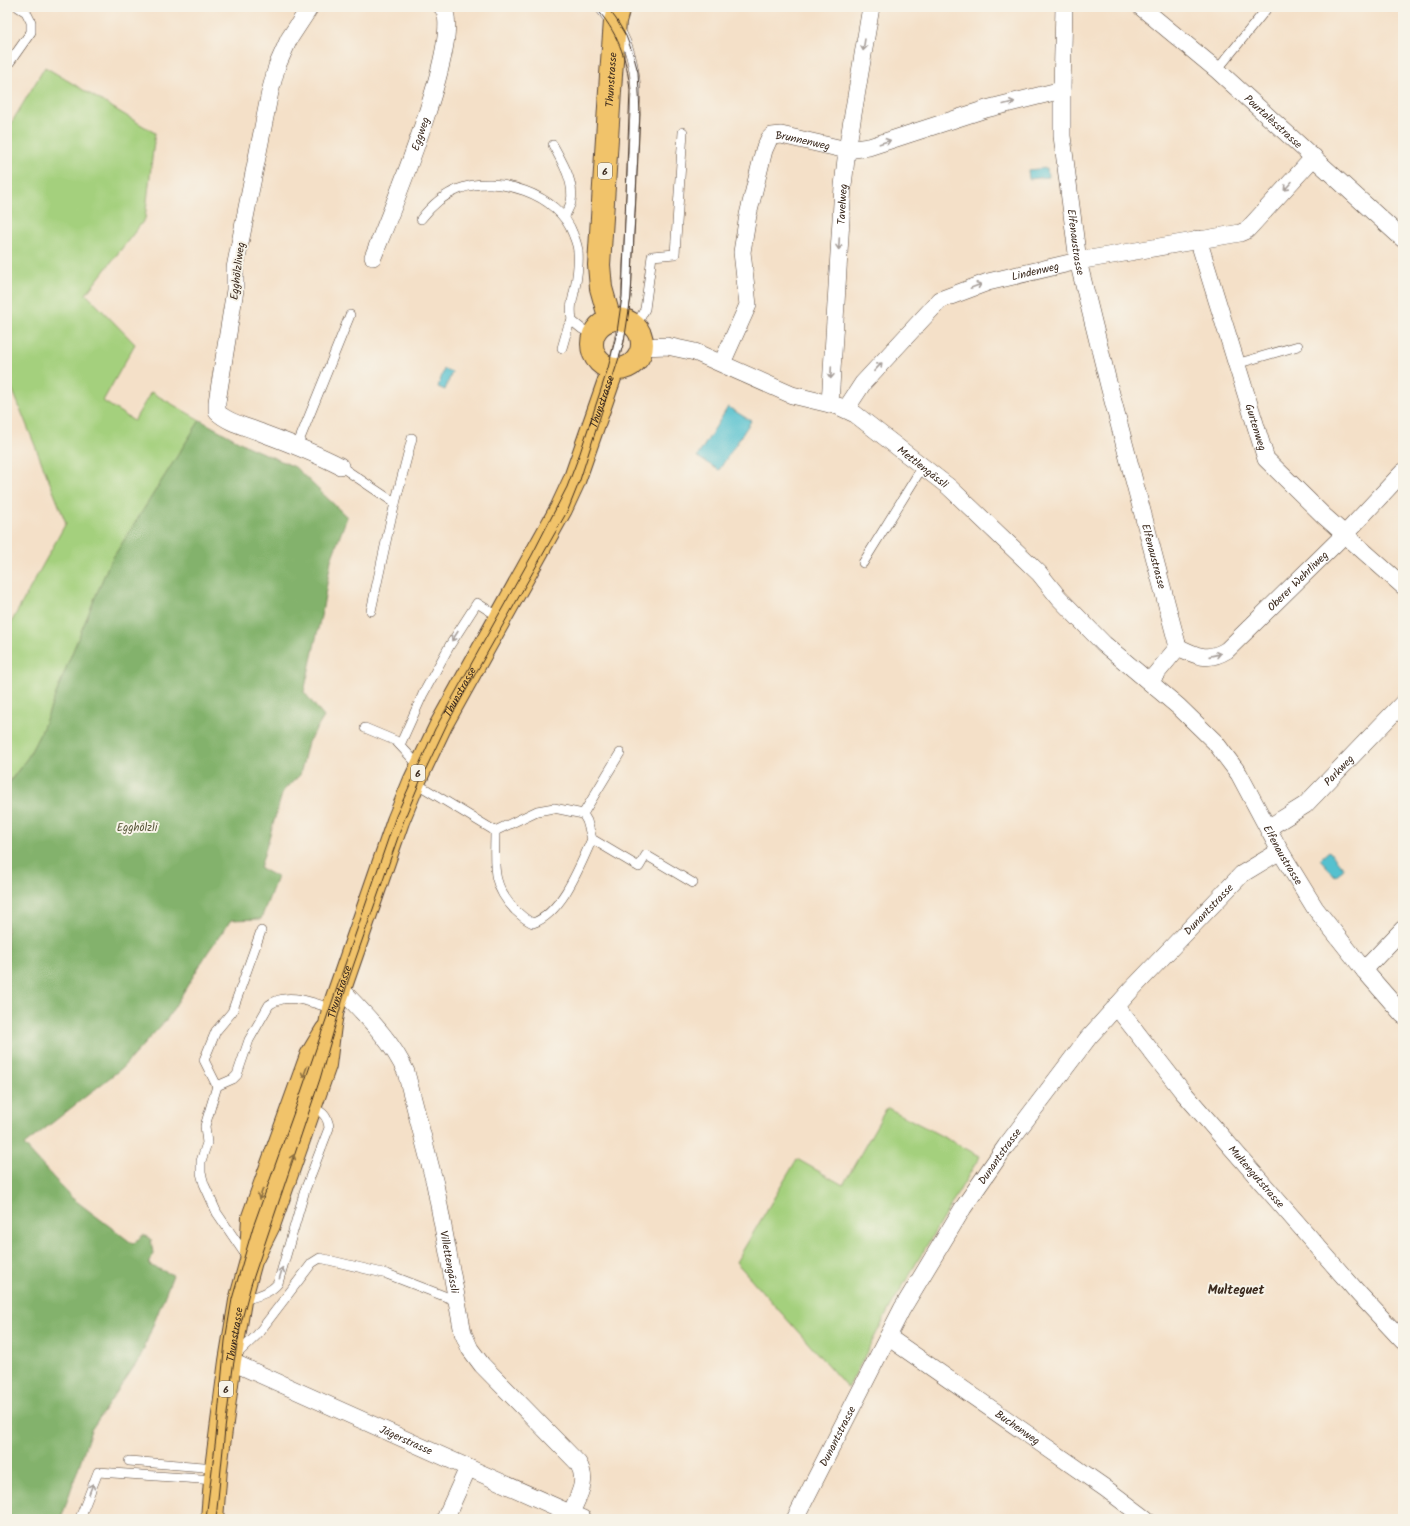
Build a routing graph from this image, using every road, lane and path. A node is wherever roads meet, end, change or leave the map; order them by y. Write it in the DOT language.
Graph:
graph roads {
  1 [pos="18,7"];
  2 [pos="310,7"];
  3 [pos="442,7"];
  4 [pos="871,7"];
  5 [pos="1064,7"];
  6 [pos="1141,7"];
  7 [pos="1268,7"];
  8 [pos="613,12"];
  9 [pos="7,66"];
  10 [pos="1217,70"];
  11 [pos="1062,90"];
  12 [pos="683,132"];
  13 [pos="553,145"];
  14 [pos="847,150"];
  15 [pos="1314,157"];
  16 [pos="565,217"];
  17 [pos="421,219"];
  18 [pos="1403,239"];
  19 [pos="1198,240"];
  20 [pos="373,257"];
  21 [pos="1078,261"];
  22 [pos="350,315"];
  23 [pos="572,321"];
  24 [pos="628,329"];
  25 [pos="594,335"];
  26 [pos="1298,346"];
  27 [pos="562,348"];
  28 [pos="722,363"];
  29 [pos="1236,364"];
  30 [pos="613,369"];
  31 [pos="830,404"];
  32 [pos="846,409"];
  33 [pos="412,438"];
  34 [pos="297,446"];
  35 [pos="340,466"];
  36 [pos="923,466"];
  37 [pos="1403,472"];
  38 [pos="395,503"];
  39 [pos="1345,534"];
  40 [pos="864,562"];
  41 [pos="1403,586"];
  42 [pos="371,611"];
  43 [pos="501,618"];
  44 [pos="1178,647"];
  45 [pos="1150,681"];
  46 [pos="1403,703"];
  47 [pos="365,728"];
  48 [pos="400,745"];
  49 [pos="620,753"];
  50 [pos="417,775"];
  51 [pos="583,814"];
  52 [pos="1268,828"];
  53 [pos="495,831"];
  54 [pos="592,839"];
  55 [pos="1280,851"];
  56 [pos="693,883"];
  57 [pos="1403,929"];
  58 [pos="261,930"];
  59 [pos="1364,970"];
  60 [pos="1116,1006"];
  61 [pos="335,1008"];
  62 [pos="1403,1015"];
  63 [pos="217,1086"];
  64 [pos="310,1106"];
  65 [pos="251,1261"];
  66 [pos="240,1301"];
  67 [pos="457,1301"];
  68 [pos="888,1337"];
  69 [pos="1403,1341"];
  70 [pos="230,1361"];
  71 [pos="129,1461"];
  72 [pos="468,1468"];
  73 [pos="216,1474"];
  74 [pos="577,1516"];
  75 [pos="88,1519"];
  76 [pos="212,1519"];
  77 [pos="446,1519"];
  78 [pos="795,1519"];
  79 [pos="1146,1519"];
  1 -- 9 [label="lane"];
  2 -- 34 [label="street, Egghölzliweg"];
  3 -- 20 [label="street, Eggweg"];
  4 -- 14 [label="street, Tavelweg, one-way"];
  5 -- 11 [label="street, Elfenaustrasse"];
  6 -- 10 [label="street, Pourtalèsstrasse"];
  7 -- 10 [label="lane"];
  8 -- 24 [label="lane"];
  8 -- 24 [label="main road, Thunstrasse / 6"];
  10 -- 15 [label="street, Pourtalèsstrasse"];
  14 -- 11 [label="street, Brunnenweg, one-way"];
  11 -- 21 [label="street, Elfenaustrasse"];
  12 -- 24 [label="lane"];
  13 -- 16 [label="lane"];
  14 -- 28 [label="street, Brunnenweg"];
  14 -- 31 [label="street, Tavelweg, one-way"];
  15 -- 18 [label="street, Pourtalèsstrasse"];
  15 -- 19 [label="street, Lindenweg, one-way"];
  16 -- 17 [label="lane"];
  16 -- 23 [label="lane"];
  19 -- 21 [label="street, Lindenweg"];
  19 -- 29 [label="street, Gurtenweg"];
  32 -- 21 [label="street, Lindenweg, one-way"];
  21 -- 44 [label="street, Elfenaustrasse"];
  22 -- 34 [label="lane"];
  23 -- 25 [label="lane"];
  23 -- 27 [label="lane"];
  24 -- 25 [label="main road"];
  24 -- 28 [label="street, Mettlengässli"];
  24 -- 30 [label="lane"];
  24 -- 30 [label="main road"];
  25 -- 30 [label="main road"];
  26 -- 29 [label="lane"];
  28 -- 31 [label="street, Mettlengässli"];
  29 -- 39 [label="street, Gurtenweg"];
  30 -- 43 [label="main road, Thunstrasse / 6"];
  31 -- 32 [label="street, Mettlengässli"];
  32 -- 36 [label="street, Mettlengässli"];
  33 -- 38 [label="lane"];
  34 -- 35 [label="street, Egghölzliweg"];
  35 -- 38 [label="lane"];
  36 -- 40 [label="lane"];
  36 -- 45 [label="street, Mettlengässli"];
  37 -- 39 [label="street, Oberer Wehrliweg"];
  38 -- 42 [label="lane"];
  39 -- 41 [label="street, Gurtenweg"];
  44 -- 39 [label="street, Oberer Wehrliweg, one-way"];
  43 -- 48 [label="lane, one-way"];
  43 -- 50 [label="main road, Thunstrasse / 6"];
  44 -- 45 [label="street"];
  45 -- 52 [label="street, Elfenaustrasse"];
  46 -- 52 [label="street, Parkweg"];
  47 -- 48 [label="lane"];
  48 -- 50 [label="lane"];
  49 -- 51 [label="lane"];
  50 -- 53 [label="lane"];
  50 -- 61 [label="main road, Thunstrasse / 6"];
  51 -- 53 [label="lane"];
  51 -- 54 [label="lane"];
  52 -- 55 [label="street, Elfenaustrasse"];
  53 -- 54 [label="lane"];
  54 -- 56 [label="lane"];
  55 -- 59 [label="street, Elfenaustrasse"];
  55 -- 60 [label="street, Dunantstrasse"];
  57 -- 59 [label="street"];
  58 -- 63 [label="lane"];
  59 -- 62 [label="street, Elfenaustrasse"];
  60 -- 68 [label="street, Dunantstrasse"];
  60 -- 69 [label="street, Multengutstrasse"];
  61 -- 63 [label="lane"];
  61 -- 64 [label="main road, Thunstrasse / 6"];
  61 -- 65 [label="main road, Thunstrasse / 6, one-way"];
  61 -- 67 [label="street, Villettengässli"];
  63 -- 65 [label="lane"];
  65 -- 64 [label="main road, Thunstrasse / 6, one-way"];
  66 -- 64 [label="lane, one-way"];
  65 -- 66 [label="main road, Thunstrasse / 6"];
  66 -- 70 [label="main road, Thunstrasse / 6"];
  67 -- 70 [label="lane"];
  67 -- 74 [label="street, Villettengässli"];
  68 -- 78 [label="street, Dunantstrasse"];
  68 -- 79 [label="street, Buchenweg"];
  70 -- 72 [label="street, Jägerstrasse"];
  70 -- 73 [label="main road, Thunstrasse / 6"];
  71 -- 73 [label="lane"];
  72 -- 74 [label="street, Jägerstrasse"];
  72 -- 77 [label="street"];
  75 -- 73 [label="lane, one-way"];
  73 -- 76 [label="main road, Thunstrasse / 6"];
}
